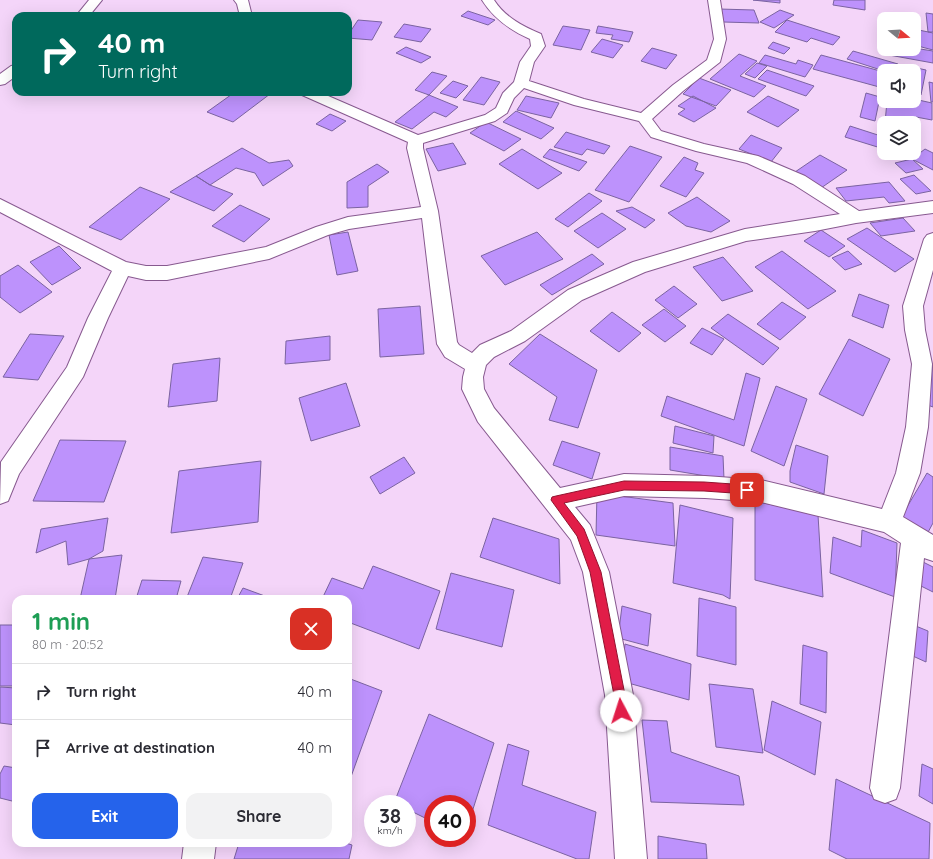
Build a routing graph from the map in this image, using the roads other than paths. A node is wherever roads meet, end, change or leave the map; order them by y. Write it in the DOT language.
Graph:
graph roads {
  1 [pos="96,0"];
  2 [pos="240,0"];
  3 [pos="488,0"];
  4 [pos="714,0"];
  5 [pos="86,12"];
  6 [pos="245,12"];
  7 [pos="12,73"];
  8 [pos="0,81"];
  9 [pos="521,83"];
  10 [pos="316,96"];
  11 [pos="644,118"];
  12 [pos="416,140"];
  13 [pos="0,205"];
  14 [pos="933,207"];
  15 [pos="430,211"];
  16 [pos="856,217"];
  17 [pos="933,239"];
  18 [pos="122,268"];
  19 [pos="476,365"];
  20 [pos="5,468"];
  21 [pos="0,493"];
  22 [pos="556,500"];
  23 [pos="889,522"];
  24 [pos="923,543"];
  25 [pos="885,788"];
  26 [pos="200,847"];
  27 [pos="198,859"];
  28 [pos="631,859"];
  1 -- 5 [label="street"];
  2 -- 6 [label="street"];
  3 -- 9 [label="street"];
  4 -- 11 [label="street"];
  7 -- 8 [label="street"];
  9 -- 11 [label="street"];
  9 -- 12 [label="street"];
  10 -- 12 [label="street"];
  11 -- 16 [label="street"];
  12 -- 15 [label="street"];
  13 -- 18 [label="street"];
  14 -- 16 [label="street"];
  15 -- 18 [label="street"];
  15 -- 19 [label="street"];
  16 -- 19 [label="street"];
  17 -- 23 [label="street"];
  18 -- 20 [label="street"];
  19 -- 22 [label="street"];
  20 -- 21 [label="street"];
  22 -- 23 [label="street"];
  22 -- 28 [label="street"];
  23 -- 24 [label="street"];
  24 -- 25 [label="street"];
  26 -- 27 [label="street"];
}
